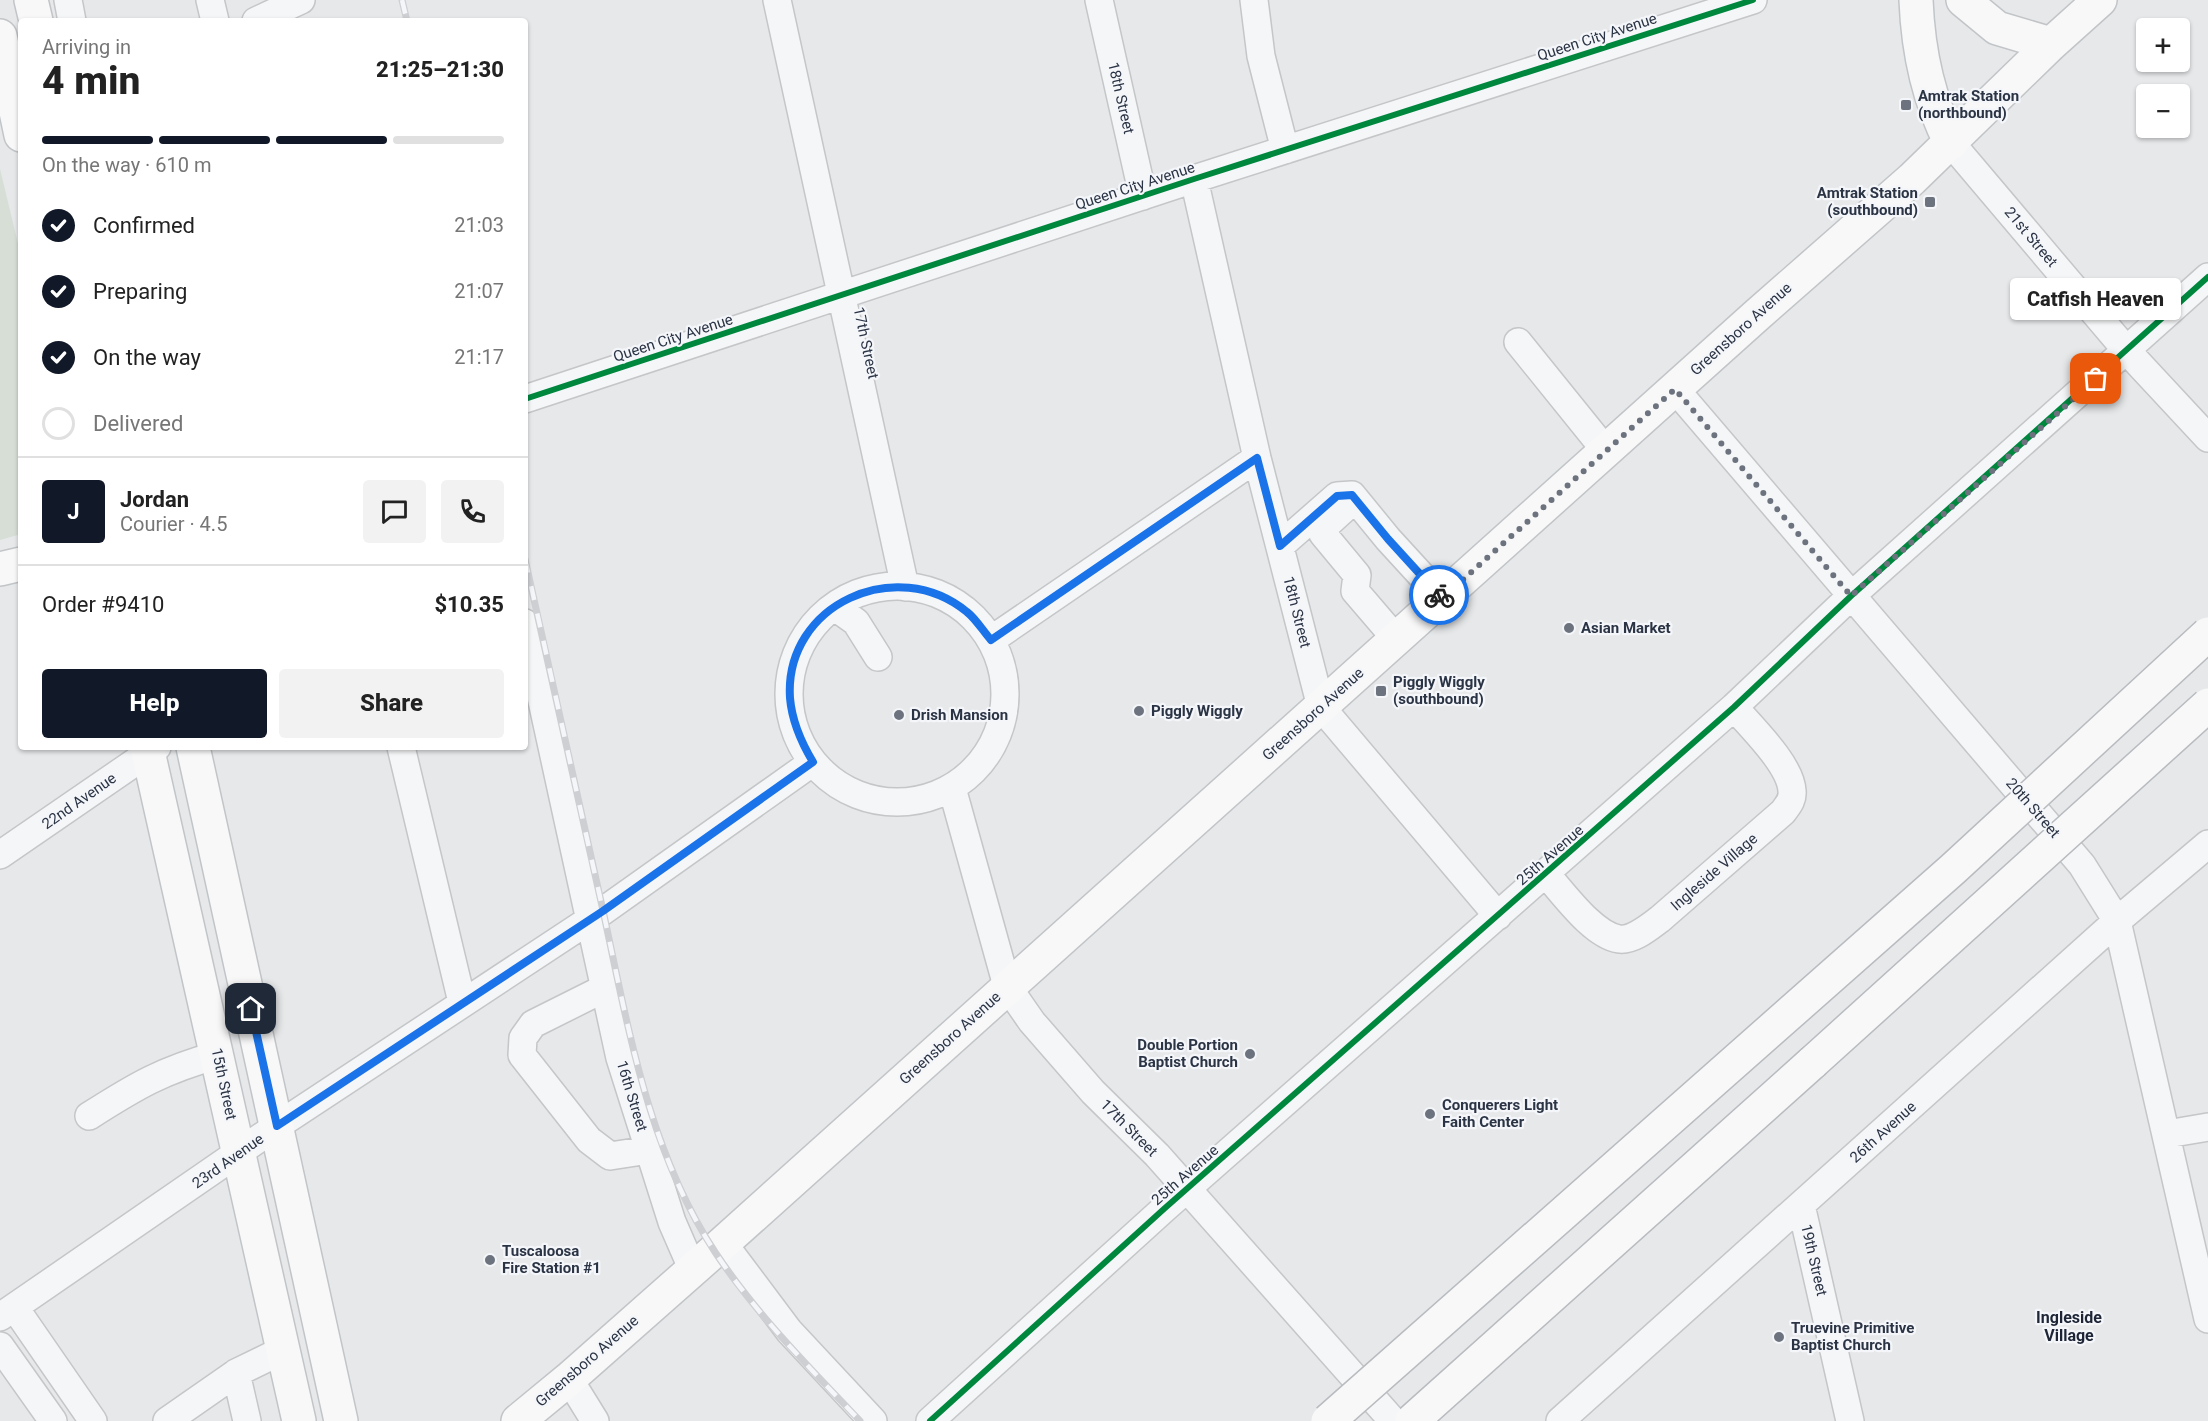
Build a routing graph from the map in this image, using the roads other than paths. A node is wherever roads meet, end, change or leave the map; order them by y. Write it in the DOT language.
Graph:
graph roads {
  1 [pos="31,0"];
  2 [pos="68,0"];
  3 [pos="210,0"];
  4 [pos="301,0"];
  5 [pos="777,0"];
  6 [pos="1099,0"];
  7 [pos="1254,0"];
  8 [pos="1753,0"];
  9 [pos="1916,0"];
  10 [pos="1963,0"];
  11 [pos="2100,0"];
  12 [pos="35,18"];
  13 [pos="71,18"];
  14 [pos="214,18"];
  15 [pos="262,18"];
  16 [pos="0,36"];
  17 [pos="2051,44"];
  18 [pos="15,124"];
  19 [pos="1951,143"];
  20 [pos="1285,150"];
  21 [pos="1194,179"];
  22 [pos="1143,196"];
  23 [pos="2208,277"];
  24 [pos="843,296"];
  25 [pos="1518,342"];
  26 [pos="2127,351"];
  27 [pos="1675,389"];
  28 [pos="528,398"];
  29 [pos="2208,438"];
  30 [pos="1606,451"];
  31 [pos="1257,458"];
  32 [pos="1388,539"];
  33 [pos="1280,546"];
  34 [pos="18,547"];
  35 [pos="0,560"];
  36 [pos="18,565"];
  37 [pos="0,569"];
  38 [pos="905,586"];
  39 [pos="1851,596"];
  40 [pos="1442,598"];
  41 [pos="835,607"];
  42 [pos="2208,634"];
  43 [pos="528,637"];
  44 [pos="991,640"];
  45 [pos="1397,640"];
  46 [pos="878,657"];
  47 [pos="2208,705"];
  48 [pos="1321,707"];
  49 [pos="1734,707"];
  50 [pos="150,750"];
  51 [pos="151,750"];
  52 [pos="194,750"];
  53 [pos="401,750"];
  54 [pos="813,762"];
  55 [pos="952,788"];
  56 [pos="2208,844"];
  57 [pos="0,855"];
  58 [pos="1546,874"];
  59 [pos="1498,916"];
  60 [pos="590,919"];
  61 [pos="2116,921"];
  62 [pos="1007,986"];
  63 [pos="605,988"];
  64 [pos="462,1002"];
  65 [pos="218,1055"];
  66 [pos="88,1116"];
  67 [pos="277,1126"];
  68 [pos="2208,1127"];
  69 [pos="2167,1134"];
  70 [pos="649,1150"];
  71 [pos="238,1154"];
  72 [pos="1188,1190"];
  73 [pos="1802,1205"];
  74 [pos="723,1243"];
  75 [pos="692,1268"];
  76 [pos="7,1313"];
  77 [pos="2208,1319"];
  78 [pos="0,1346"];
  79 [pos="283,1350"];
  80 [pos="236,1373"];
  81 [pos="570,1379"];
  82 [pos="54,1421"];
  83 [pos="93,1421"];
  84 [pos="167,1421"];
  85 [pos="247,1421"];
  86 [pos="299,1421"];
  87 [pos="341,1421"];
  88 [pos="518,1421"];
  89 [pos="595,1421"];
  90 [pos="873,1421"];
  91 [pos="930,1421"];
  92 [pos="1328,1421"];
  93 [pos="1392,1421"];
  94 [pos="1412,1421"];
  95 [pos="1560,1421"];
  96 [pos="1850,1421"];
  1 -- 12 [label="main road"];
  2 -- 13 [label="street"];
  3 -- 14 [label="street"];
  4 -- 15 [label="street"];
  5 -- 24 [label="street, 17th Street"];
  6 -- 22 [label="street, 18th Street"];
  7 -- 20 [label="street"];
  8 -- 20 [label="street, Queen City Avenue"];
  9 -- 19 [label="main road"];
  10 -- 17 [label="main road"];
  11 -- 17 [label="main road, Greensboro Avenue"];
  16 -- 18 [label="main road"];
  17 -- 19 [label="main road, Greensboro Avenue"];
  19 -- 26 [label="street, 21st Street"];
  19 -- 27 [label="main road, Greensboro Avenue"];
  20 -- 21 [label="street, Queen City Avenue"];
  21 -- 22 [label="street, Queen City Avenue"];
  21 -- 31 [label="street, 18th Street"];
  22 -- 24 [label="street, Queen City Avenue"];
  23 -- 26 [label="street, 25th Avenue"];
  24 -- 28 [label="street, Queen City Avenue"];
  24 -- 38 [label="street, 17th Street"];
  25 -- 30 [label="street"];
  26 -- 29 [label="street, 21st Street"];
  26 -- 39 [label="street, 25th Avenue"];
  27 -- 30 [label="main road, Greensboro Avenue"];
  27 -- 39 [label="street, 20th Street"];
  30 -- 40 [label="main road, Greensboro Avenue"];
  31 -- 33 [label="street, 18th Street"];
  31 -- 44 [label="street"];
  32 -- 33 [label="street"];
  32 -- 40 [label="street"];
  32 -- 45 [label="street"];
  33 -- 48 [label="street, 18th Street"];
  34 -- 35 [label="street"];
  36 -- 37 [label="main road"];
  38 -- 41 [label="street"];
  38 -- 44 [label="street"];
  39 -- 49 [label="street, 25th Avenue"];
  39 -- 61 [label="street, 20th Street"];
  40 -- 45 [label="main road, Greensboro Avenue"];
  41 -- 46 [label="street"];
  41 -- 54 [label="street"];
  42 -- 92 [label="main road, bridge"];
  43 -- 60 [label="street, 16th Street"];
  44 -- 55 [label="street"];
  45 -- 48 [label="main road, Greensboro Avenue"];
  47 -- 94 [label="main road, bridge"];
  48 -- 59 [label="street, 18th Street"];
  48 -- 62 [label="main road, Greensboro Avenue"];
  49 -- 58 [label="street, 25th Avenue"];
  49 -- 58 [label="street, Ingleside Village"];
  50 -- 57 [label="street, 22nd Avenue"];
  51 -- 65 [label="main road, 15th Street"];
  52 -- 67 [label="main road"];
  53 -- 64 [label="street"];
  54 -- 55 [label="street"];
  54 -- 60 [label="street, 23rd Avenue"];
  55 -- 62 [label="street, 17th Street"];
  56 -- 61 [label="street, 26th Avenue"];
  58 -- 59 [label="street, 25th Avenue"];
  59 -- 72 [label="street, 25th Avenue"];
  60 -- 63 [label="street, 16th Street"];
  60 -- 64 [label="street, 23rd Avenue"];
  61 -- 69 [label="street, 20th Street"];
  61 -- 73 [label="street, 26th Avenue"];
  62 -- 72 [label="street, 17th Street"];
  62 -- 74 [label="main road, Greensboro Avenue"];
  63 -- 70 [label="street, 16th Street"];
  63 -- 70 [label="street"];
  64 -- 67 [label="street, 23rd Avenue"];
  65 -- 66 [label="street"];
  65 -- 71 [label="main road, 15th Street"];
  67 -- 71 [label="street, 23rd Avenue"];
  67 -- 87 [label="main road"];
  68 -- 69 [label="street"];
  69 -- 77 [label="street, 20th Street"];
  70 -- 75 [label="street, 16th Street"];
  71 -- 76 [label="street, 23rd Avenue"];
  71 -- 79 [label="main road, 15th Street"];
  72 -- 91 [label="street, 25th Avenue"];
  72 -- 93 [label="street, 17th Street"];
  73 -- 95 [label="street, 26th Avenue"];
  73 -- 96 [label="street, 19th Street"];
  74 -- 75 [label="main road, Greensboro Avenue"];
  74 -- 90 [label="street"];
  75 -- 81 [label="main road, Greensboro Avenue"];
  76 -- 83 [label="street"];
  78 -- 82 [label="street"];
  79 -- 80 [label="street"];
  79 -- 86 [label="main road, 15th Street"];
  80 -- 84 [label="street"];
  80 -- 85 [label="street"];
  81 -- 88 [label="main road, Greensboro Avenue"];
  81 -- 89 [label="street"];
}
